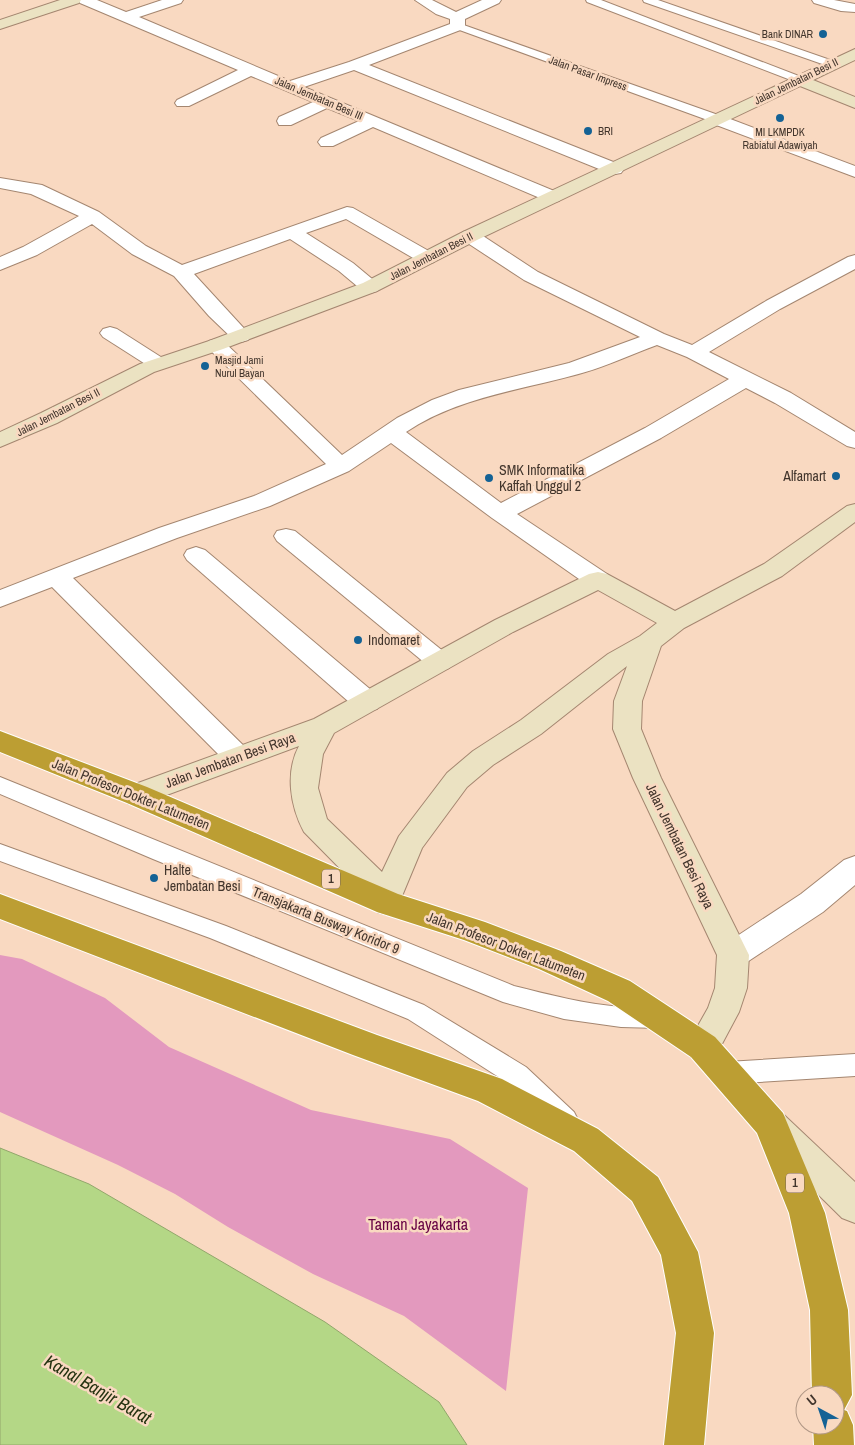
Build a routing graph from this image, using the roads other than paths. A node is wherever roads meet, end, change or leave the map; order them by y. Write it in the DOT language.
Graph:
graph roads {
  1 [pos="74,0"];
  2 [pos="85,0"];
  3 [pos="176,0"];
  4 [pos="422,0"];
  5 [pos="494,0"];
  6 [pos="591,0"];
  7 [pos="648,0"];
  8 [pos="819,0"];
  9 [pos="855,8"];
  10 [pos="126,17"];
  11 [pos="457,22"];
  12 [pos="0,26"];
  13 [pos="855,54"];
  14 [pos="832,64"];
  15 [pos="355,66"];
  16 [pos="250,70"];
  17 [pos="800,80"];
  18 [pos="290,86"];
  19 [pos="183,102"];
  20 [pos="327,102"];
  21 [pos="855,103"];
  22 [pos="717,119"];
  23 [pos="373,121"];
  24 [pos="285,122"];
  25 [pos="326,142"];
  26 [pos="615,169"];
  27 [pos="855,172"];
  28 [pos="0,183"];
  29 [pos="553,197"];
  30 [pos="93,216"];
  31 [pos="292,232"];
  32 [pos="470,236"];
  33 [pos="428,258"];
  34 [pos="855,261"];
  35 [pos="0,264"];
  36 [pos="181,272"];
  37 [pos="370,287"];
  38 [pos="110,333"];
  39 [pos="241,336"];
  40 [pos="657,338"];
  41 [pos="216,345"];
  42 [pos="694,353"];
  43 [pos="157,363"];
  44 [pos="745,379"];
  45 [pos="391,432"];
  46 [pos="0,440"];
  47 [pos="855,441"];
  48 [pos="342,466"];
  49 [pos="855,511"];
  50 [pos="500,513"];
  51 [pos="286,536"];
  52 [pos="196,555"];
  53 [pos="56,576"];
  54 [pos="598,580"];
  55 [pos="0,599"];
  56 [pos="675,622"];
  57 [pos="649,642"];
  58 [pos="440,662"];
  59 [pos="367,702"];
  60 [pos="324,726"];
  61 [pos="0,741"];
  62 [pos="238,757"];
  63 [pos="0,785"];
  64 [pos="137,794"];
  65 [pos="0,852"];
  66 [pos="855,868"];
  67 [pos="387,900"];
  68 [pos="0,906"];
  69 [pos="733,955"];
  70 [pos="661,1018"];
  71 [pos="703,1047"];
  72 [pos="855,1065"];
  73 [pos="727,1073"];
  74 [pos="771,1124"];
  75 [pos="586,1140"];
  76 [pos="855,1206"];
  77 [pos="832,1385"];
  78 [pos="686,1427"];
  1 -- 12 [label="street"];
  2 -- 10 [label="street, Jalan Jembatan Besi III"];
  3 -- 10 [label="street"];
  4 -- 11 [label="street"];
  5 -- 11 [label="street"];
  6 -- 17 [label="lane"];
  7 -- 14 [label="lane"];
  8 -- 9 [label="street"];
  10 -- 16 [label="street, Jalan Jembatan Besi III"];
  11 -- 15 [label="street"];
  11 -- 22 [label="lane, Jalan Pasar Impress"];
  13 -- 14 [label="street, Jalan Jembatan Besi II"];
  14 -- 17 [label="street, Jalan Jembatan Besi II"];
  15 -- 18 [label="street"];
  15 -- 26 [label="street"];
  16 -- 18 [label="street, Jalan Jembatan Besi III"];
  16 -- 19 [label="street"];
  17 -- 21 [label="street"];
  17 -- 22 [label="street, Jalan Jembatan Besi II"];
  18 -- 20 [label="street, Jalan Jembatan Besi III"];
  20 -- 23 [label="street, Jalan Jembatan Besi III"];
  20 -- 24 [label="street"];
  22 -- 26 [label="street, Jalan Jembatan Besi II"];
  22 -- 27 [label="street"];
  23 -- 25 [label="street"];
  23 -- 29 [label="street, Jalan Jembatan Besi III"];
  26 -- 29 [label="street, Jalan Jembatan Besi II"];
  28 -- 30 [label="street"];
  29 -- 32 [label="street, Jalan Jembatan Besi II"];
  30 -- 35 [label="street"];
  30 -- 36 [label="street"];
  31 -- 33 [label="street"];
  31 -- 36 [label="street"];
  31 -- 37 [label="street"];
  32 -- 33 [label="street, Jalan Jembatan Besi II"];
  32 -- 40 [label="street"];
  33 -- 37 [label="street, Jalan Jembatan Besi II"];
  34 -- 42 [label="street"];
  36 -- 39 [label="street"];
  37 -- 39 [label="street, Jalan Jembatan Besi II"];
  38 -- 43 [label="street"];
  39 -- 41 [label="street, Jalan Jembatan Besi II"];
  40 -- 42 [label="street"];
  40 -- 45 [label="street"];
  41 -- 43 [label="street, Jalan Jembatan Besi II"];
  41 -- 48 [label="street"];
  42 -- 44 [label="street"];
  43 -- 46 [label="street, Jalan Jembatan Besi II"];
  44 -- 47 [label="street"];
  44 -- 50 [label="street"];
  45 -- 48 [label="street"];
  45 -- 50 [label="street"];
  48 -- 53 [label="street"];
  49 -- 56 [label="street"];
  50 -- 54 [label="street"];
  51 -- 58 [label="street"];
  52 -- 59 [label="street"];
  53 -- 55 [label="street"];
  53 -- 62 [label="street"];
  54 -- 56 [label="street"];
  54 -- 58 [label="street, Jalan Jembatan Besi Raya"];
  56 -- 57 [label="street"];
  57 -- 67 [label="street"];
  57 -- 69 [label="street, Jalan Jembatan Besi Raya"];
  58 -- 59 [label="street, Jalan Jembatan Besi Raya"];
  59 -- 60 [label="street, Jalan Jembatan Besi Raya"];
  60 -- 62 [label="street, Jalan Jembatan Besi Raya"];
  60 -- 67 [label="street, Jalan Jembatan Besi Raya"];
  61 -- 64 [label="highway, Jalan Profesor Dokter Latumeten / 1"];
  62 -- 64 [label="street, Jalan Jembatan Besi Raya"];
  63 -- 70 [label="lane, Transjakarta Busway Koridor 9"];
  64 -- 67 [label="highway, Jalan Profesor Dokter Latumeten / 1"];
  65 -- 75 [label="lane"];
  66 -- 69 [label="street"];
  67 -- 70 [label="highway, Jalan Profesor Dokter Latumeten / 1"];
  68 -- 75 [label="highway"];
  69 -- 71 [label="street, Jalan Jembatan Besi Raya"];
  70 -- 71 [label="highway, Jalan Profesor Dokter Latumeten / 1"];
  71 -- 73 [label="highway, Jalan Profesor Dokter Latumeten / 1"];
  72 -- 73 [label="lane"];
  73 -- 74 [label="highway, Jalan Profesor Dokter Latumeten / 1"];
  74 -- 76 [label="street"];
  74 -- 77 [label="highway, Jalan Profesor Dokter Latumeten / 1"];
  75 -- 78 [label="highway"];
}
